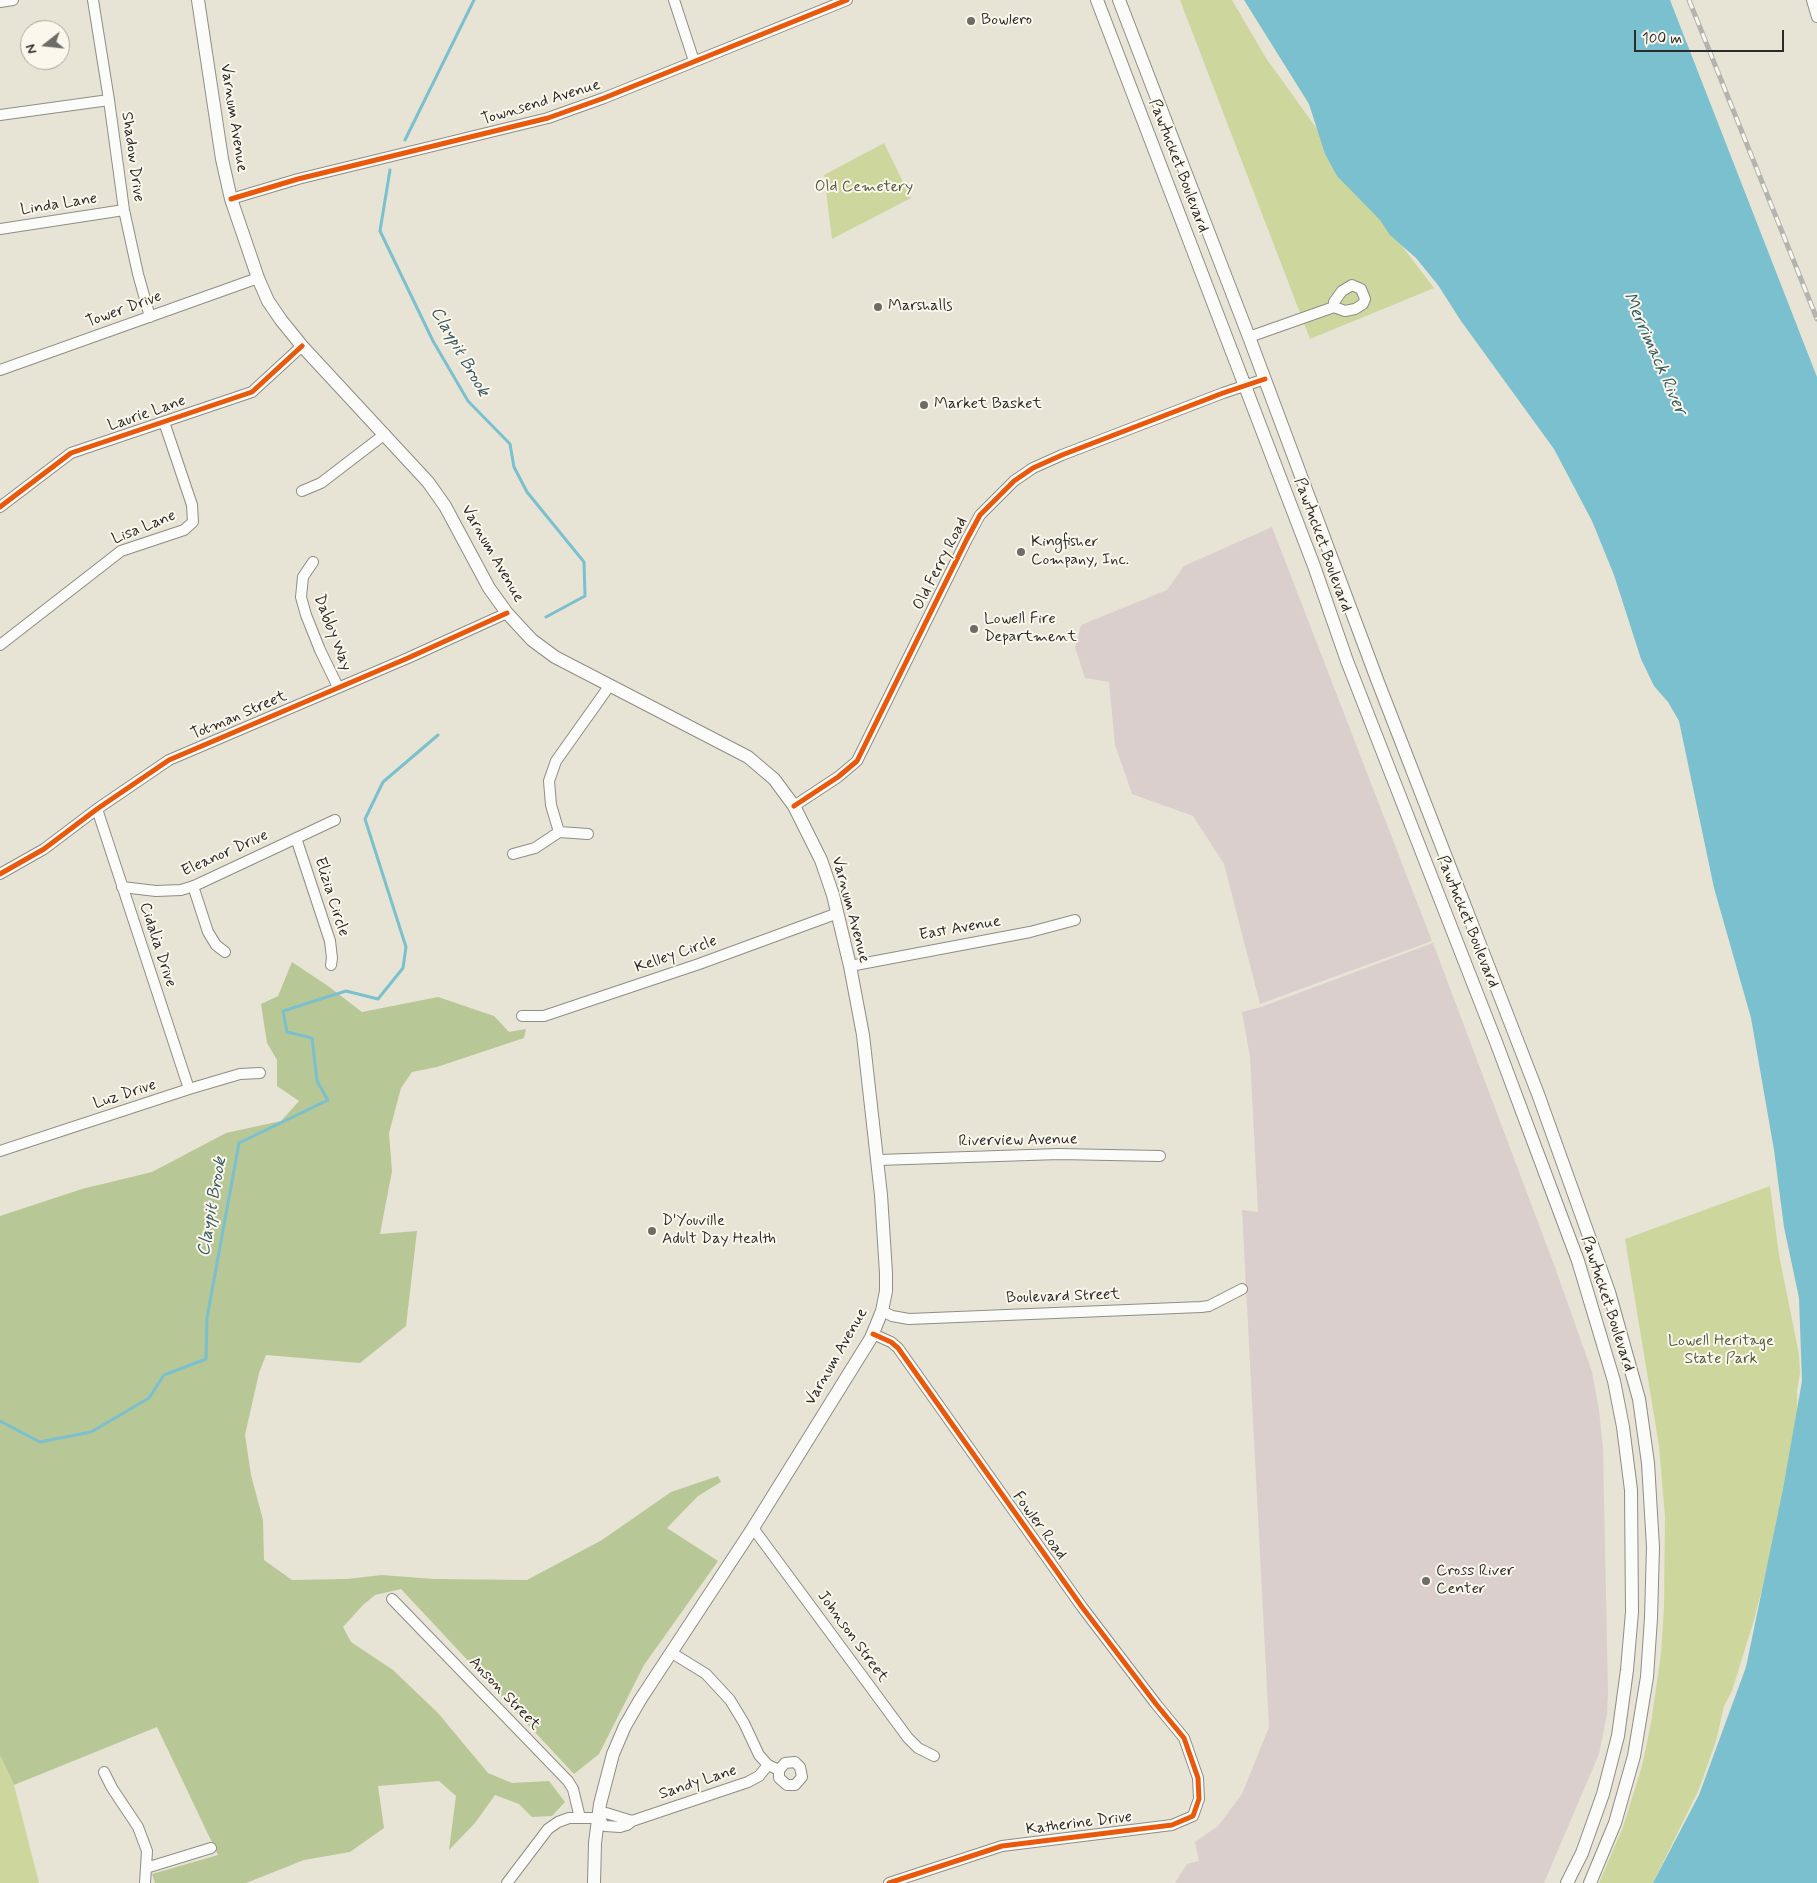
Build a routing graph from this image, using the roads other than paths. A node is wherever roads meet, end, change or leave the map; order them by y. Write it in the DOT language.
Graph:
graph roads {
  1 [pos="13,0"];
  2 [pos="93,0"];
  3 [pos="198,0"];
  4 [pos="674,0"];
  5 [pos="847,0"];
  6 [pos="1097,0"];
  7 [pos="1119,0"];
  8 [pos="1812,0"];
  9 [pos="0,2"];
  10 [pos="1817,16"];
  11 [pos="694,61"];
  12 [pos="109,100"];
  13 [pos="0,115"];
  14 [pos="231,199"];
  15 [pos="124,210"];
  16 [pos="0,229"];
  17 [pos="258,278"];
  18 [pos="1334,306"];
  19 [pos="150,317"];
  20 [pos="1249,337"];
  21 [pos="302,346"];
  22 [pos="0,370"];
  23 [pos="1265,379"];
  24 [pos="1245,387"];
  25 [pos="164,422"];
  26 [pos="385,434"];
  27 [pos="302,490"];
  28 [pos="0,507"];
  29 [pos="313,562"];
  30 [pos="506,613"];
  31 [pos="0,644"];
  32 [pos="610,684"];
  33 [pos="338,687"];
  34 [pos="794,806"];
  35 [pos="97,809"];
  36 [pos="335,820"];
  37 [pos="559,832"];
  38 [pos="588,834"];
  39 [pos="296,838"];
  40 [pos="513,854"];
  41 [pos="0,874"];
  42 [pos="193,886"];
  43 [pos="122,887"];
  44 [pos="838,913"];
  45 [pos="1075,920"];
  46 [pos="225,952"];
  47 [pos="331,965"];
  48 [pos="850,966"];
  49 [pos="522,1016"];
  50 [pos="260,1073"];
  51 [pos="189,1089"];
  52 [pos="0,1151"];
  53 [pos="1160,1156"];
  54 [pos="878,1160"];
  55 [pos="1242,1289"];
  56 [pos="882,1311"];
  57 [pos="873,1334"];
  58 [pos="753,1528"];
  59 [pos="392,1599"];
  60 [pos="672,1653"];
  61 [pos="1184,1738"];
  62 [pos="934,1756"];
  63 [pos="768,1765"];
  64 [pos="779,1770"];
  65 [pos="104,1772"];
  66 [pos="580,1818"];
  67 [pos="598,1818"];
  68 [pos="212,1848"];
  69 [pos="146,1868"];
  70 [pos="145,1883"];
  71 [pos="507,1883"];
  72 [pos="594,1883"];
  73 [pos="889,1883"];
  74 [pos="1568,1883"];
  75 [pos="1590,1883"];
  1 -- 9 [label="street"];
  2 -- 12 [label="street, Shadow Drive"];
  3 -- 14 [label="main road, Varnum Avenue"];
  4 -- 11 [label="street"];
  5 -- 11 [label="street, Townsend Avenue"];
  6 -- 24 [label="main road, Pawtucket Boulevard"];
  7 -- 20 [label="main road, Pawtucket Boulevard"];
  8 -- 10 [label="street"];
  11 -- 14 [label="street, Townsend Avenue"];
  12 -- 13 [label="street"];
  12 -- 15 [label="street, Shadow Drive"];
  14 -- 17 [label="main road, Varnum Avenue"];
  15 -- 16 [label="street, Linda Lane"];
  15 -- 19 [label="street, Shadow Drive"];
  17 -- 19 [label="street, Tower Drive"];
  17 -- 21 [label="main road, Varnum Avenue"];
  18 -- 20 [label="street"];
  19 -- 22 [label="street, Tower Drive"];
  20 -- 23 [label="main road, Pawtucket Boulevard"];
  21 -- 25 [label="street, Laurie Lane"];
  21 -- 26 [label="main road, Varnum Avenue"];
  23 -- 24 [label="street, Old Ferry Road"];
  23 -- 75 [label="main road, Pawtucket Boulevard"];
  24 -- 34 [label="street, Old Ferry Road"];
  24 -- 74 [label="main road, Pawtucket Boulevard"];
  25 -- 28 [label="street, Laurie Lane"];
  25 -- 31 [label="street, Lisa Lane"];
  26 -- 27 [label="street"];
  26 -- 30 [label="main road, Varnum Avenue"];
  29 -- 33 [label="street, Dabby Way"];
  30 -- 32 [label="main road, Varnum Avenue"];
  30 -- 33 [label="street, Totman Street"];
  32 -- 34 [label="main road, Varnum Avenue"];
  32 -- 37 [label="street"];
  33 -- 35 [label="street, Totman Street"];
  34 -- 44 [label="main road, Varnum Avenue"];
  35 -- 41 [label="street, Totman Street"];
  35 -- 43 [label="street, Cidalia Drive"];
  36 -- 39 [label="street, Eleanor Drive"];
  37 -- 38 [label="street"];
  37 -- 40 [label="street"];
  39 -- 42 [label="street, Eleanor Drive"];
  39 -- 47 [label="street, Elizia Circle"];
  42 -- 43 [label="street, Eleanor Drive"];
  42 -- 46 [label="street"];
  43 -- 51 [label="street, Cidalia Drive"];
  44 -- 48 [label="main road, Varnum Avenue"];
  44 -- 49 [label="street, Kelley Circle"];
  45 -- 48 [label="street, East Avenue"];
  48 -- 54 [label="main road, Varnum Avenue"];
  50 -- 51 [label="street, Luz Drive"];
  51 -- 52 [label="street, Luz Drive"];
  53 -- 54 [label="street, Riverview Avenue"];
  54 -- 56 [label="main road, Varnum Avenue"];
  55 -- 56 [label="street, Boulevard Street"];
  56 -- 57 [label="main road, Varnum Avenue"];
  57 -- 58 [label="main road, Varnum Avenue"];
  57 -- 61 [label="street, Fowler Road"];
  58 -- 60 [label="main road, Varnum Avenue"];
  58 -- 62 [label="street, Johnson Street"];
  59 -- 66 [label="street, Anson Street"];
  60 -- 63 [label="street"];
  60 -- 67 [label="main road, Varnum Avenue"];
  61 -- 73 [label="street, Katherine Drive"];
  63 -- 64 [label="street"];
  63 -- 67 [label="street, Sandy Lane"];
  65 -- 69 [label="street"];
  66 -- 67 [label="street, Sandy Lane"];
  66 -- 71 [label="street, Sandy Lane"];
  67 -- 72 [label="main road, Varnum Avenue"];
  68 -- 69 [label="street"];
  69 -- 70 [label="street"];
}
